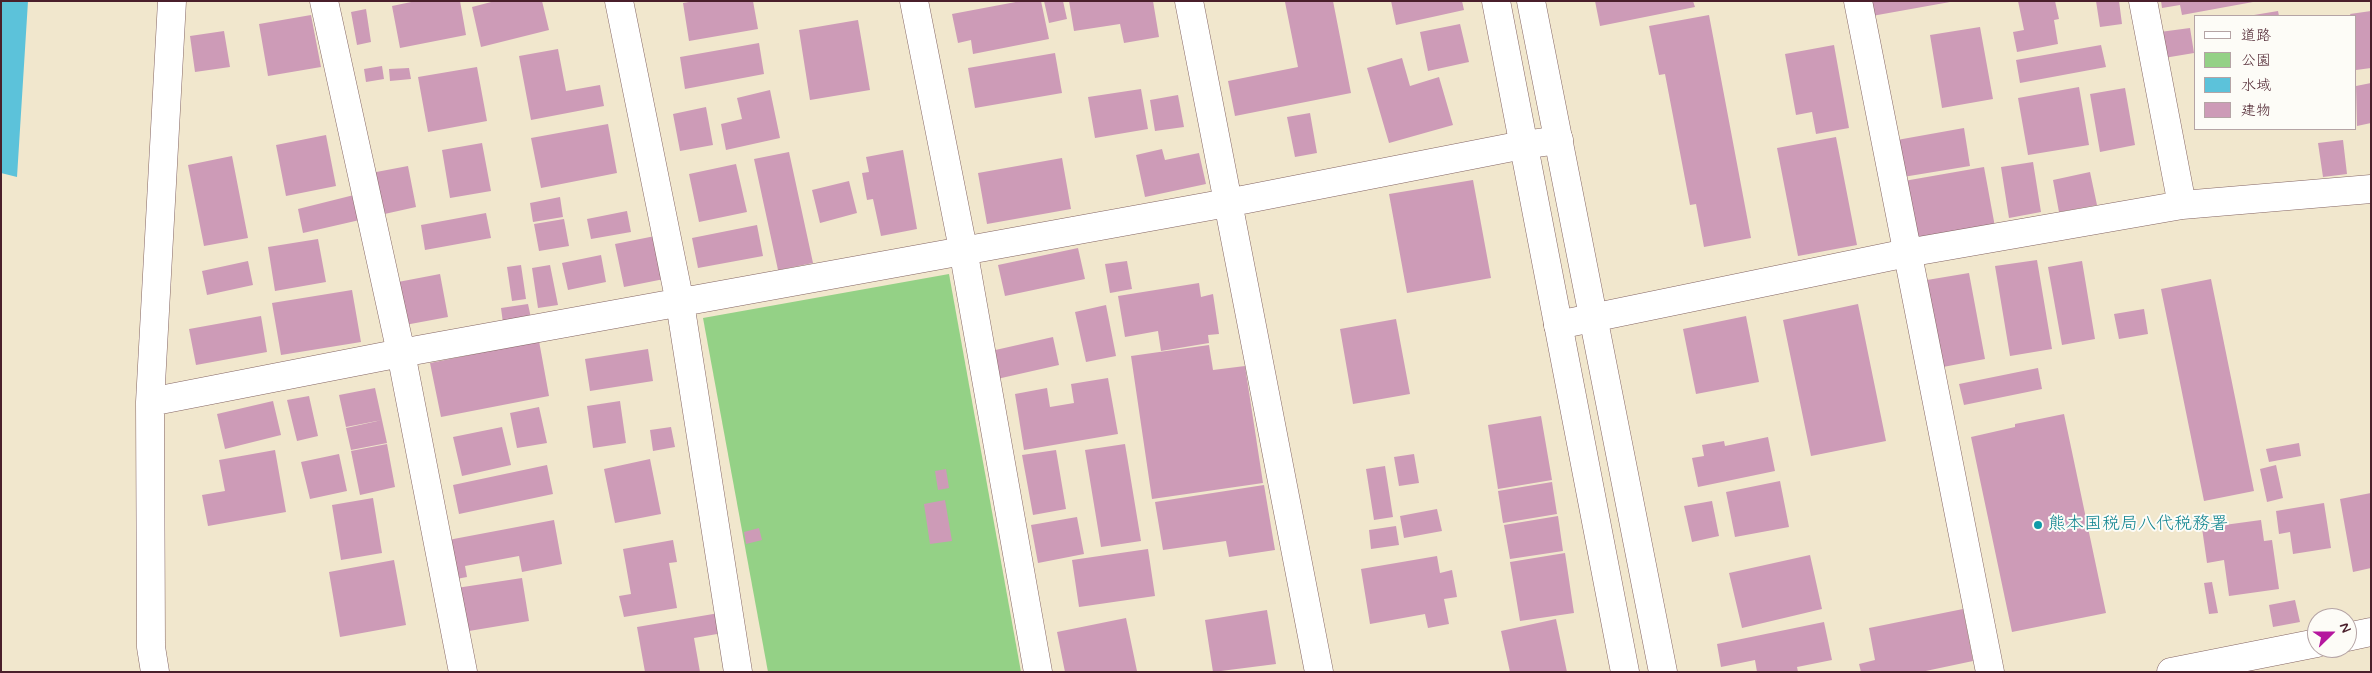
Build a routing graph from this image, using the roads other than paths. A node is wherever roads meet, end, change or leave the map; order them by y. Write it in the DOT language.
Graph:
graph roads {
  1 [pos="172,1"];
  2 [pos="324,1"];
  3 [pos="619,1"];
  4 [pos="914,1"];
  5 [pos="1189,1"];
  6 [pos="1496,1"];
  7 [pos="1531,1"];
  8 [pos="1858,1"];
  9 [pos="2144,1"];
  10 [pos="1559,140"];
  11 [pos="1523,145"];
  12 [pos="2371,189"];
  13 [pos="1227,203"];
  14 [pos="2182,205"];
  15 [pos="963,249"];
  16 [pos="1907,253"];
  17 [pos="680,303"];
  18 [pos="1593,318"];
  19 [pos="1558,326"];
  20 [pos="401,353"];
  21 [pos="150,402"];
  22 [pos="2371,632"];
  23 [pos="2357,635"];
  24 [pos="2307,645"];
  25 [pos="155,672"];
  26 [pos="463,672"];
  27 [pos="738,672"];
  28 [pos="1038,672"];
  29 [pos="1319,672"];
  30 [pos="1625,672"];
  31 [pos="1663,672"];
  32 [pos="1990,672"];
  33 [pos="2171,672"];
  1 -- 21 [label="street"];
  2 -- 20 [label="street"];
  3 -- 17 [label="street"];
  4 -- 15 [label="street"];
  5 -- 13 [label="street"];
  6 -- 11 [label="street"];
  7 -- 10 [label="street"];
  8 -- 16 [label="street"];
  9 -- 14 [label="street"];
  10 -- 11 [label="street"];
  10 -- 18 [label="street"];
  11 -- 13 [label="street"];
  11 -- 19 [label="street"];
  12 -- 14 [label="street"];
  13 -- 15 [label="street"];
  13 -- 29 [label="street"];
  14 -- 16 [label="street"];
  15 -- 17 [label="street"];
  15 -- 28 [label="street"];
  16 -- 18 [label="street"];
  16 -- 32 [label="street"];
  17 -- 20 [label="street"];
  17 -- 27 [label="street"];
  18 -- 19 [label="street"];
  18 -- 31 [label="street"];
  19 -- 30 [label="street"];
  20 -- 21 [label="street"];
  20 -- 26 [label="street"];
  21 -- 25 [label="street"];
  22 -- 23 [label="street"];
  24 -- 33 [label="street"];
}
